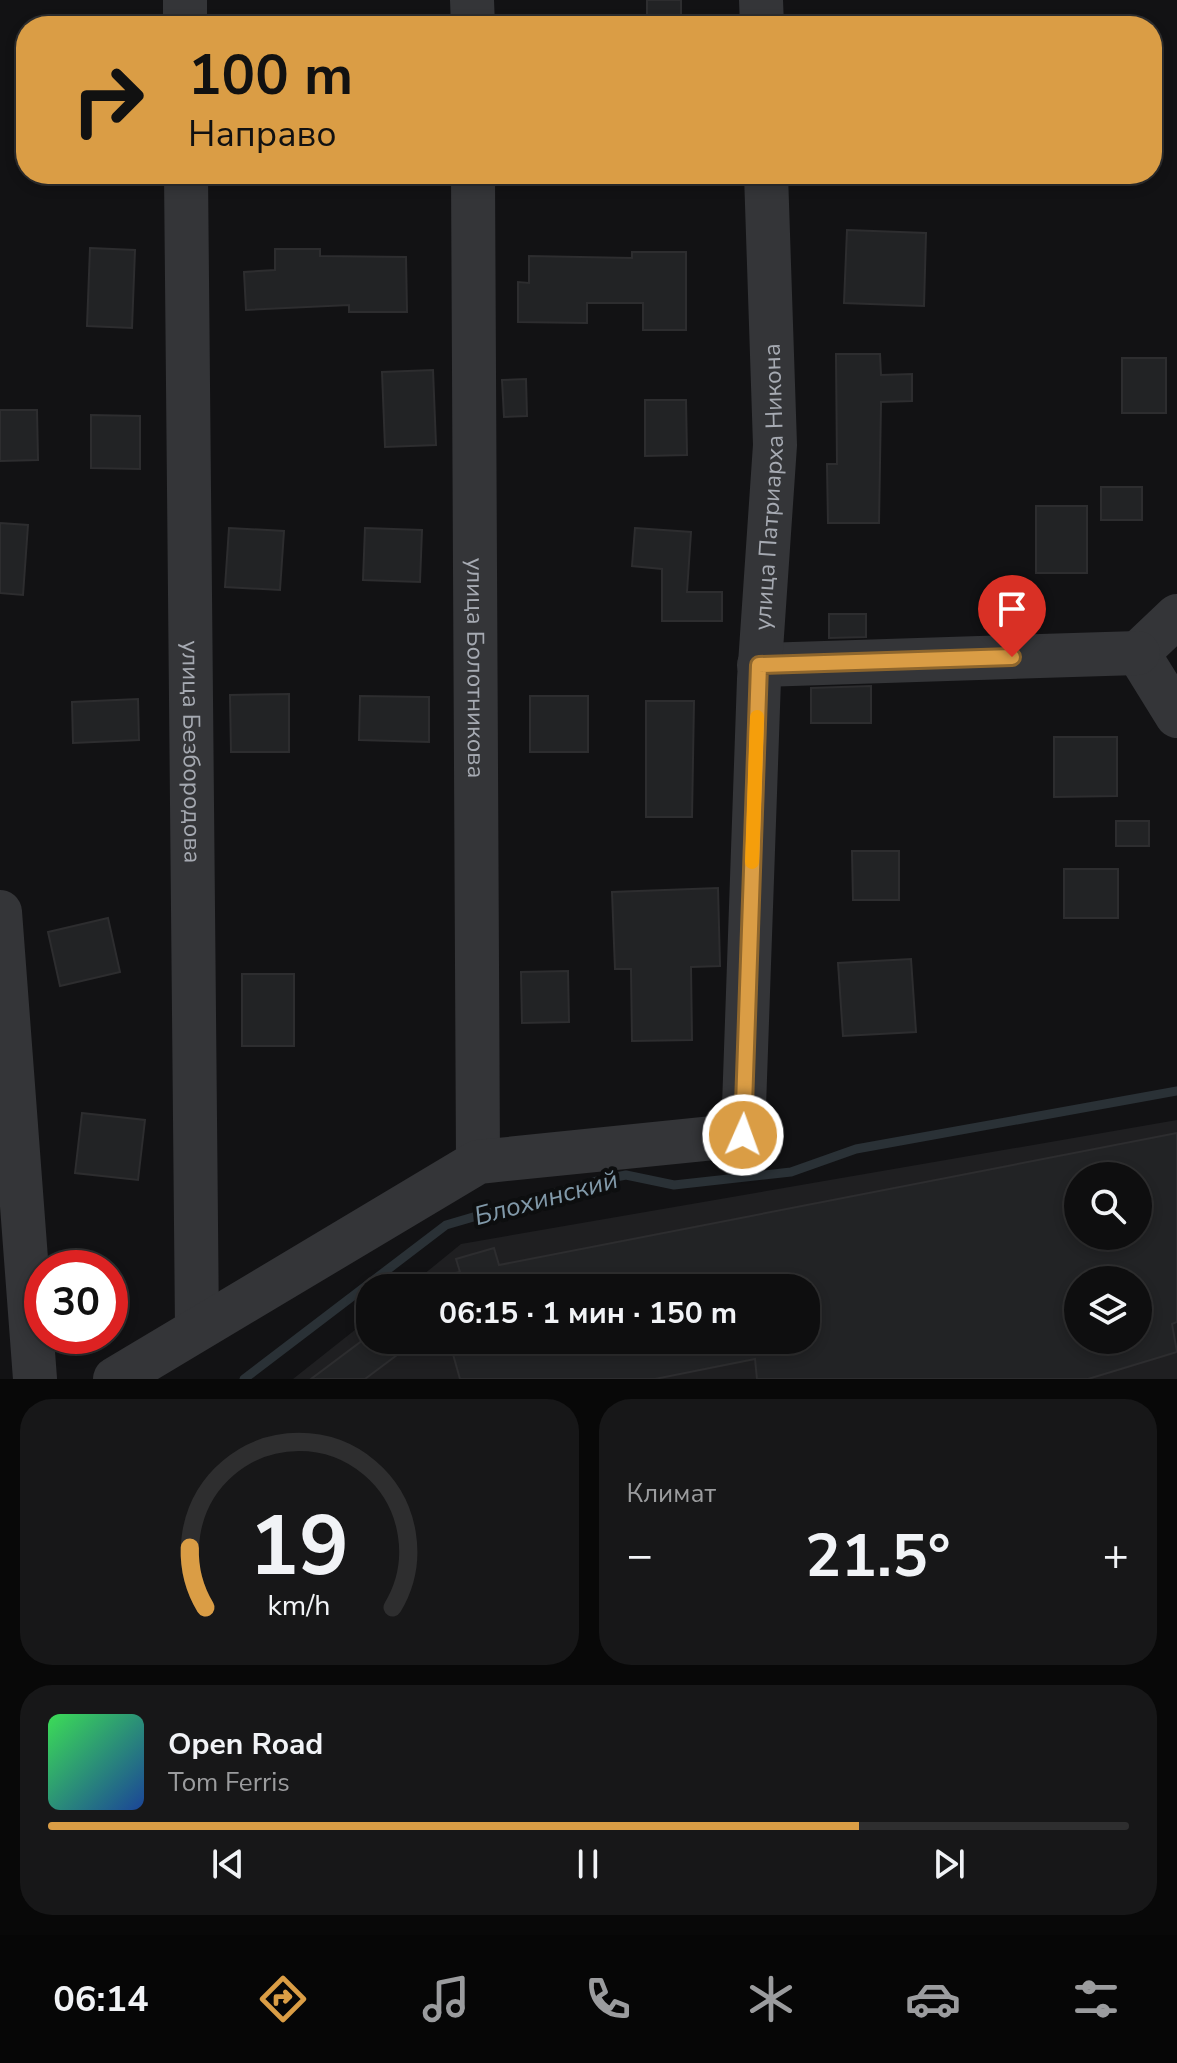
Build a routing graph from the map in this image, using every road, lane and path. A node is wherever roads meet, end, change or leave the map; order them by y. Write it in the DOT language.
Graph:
graph roads {
  1 [pos="186,184"];
  2 [pos="473,184"];
  3 [pos="766,184"];
  4 [pos="1177,616"];
  5 [pos="1138,653"];
  6 [pos="759,665"];
  7 [pos="1177,716"];
  8 [pos="0,912"];
  9 [pos="478,1162"];
  10 [pos="10,1177"];
  11 [pos="197,1329"];
  12 [pos="35,1379"];
  13 [pos="115,1379"];
  1 -- 11 [label="street, улица Безбородова"];
  2 -- 9 [label="street, улица Болотникова"];
  3 -- 6 [label="street, улица Патриарха Никона"];
  4 -- 5 [label="street"];
  5 -- 6 [label="street"];
  5 -- 7 [label="street"];
  6 -- 9 [label="street, улица Патриарха Никона"];
  8 -- 10 [label="street"];
  9 -- 11 [label="street"];
  10 -- 12 [label="street"];
  11 -- 13 [label="street"];
}
